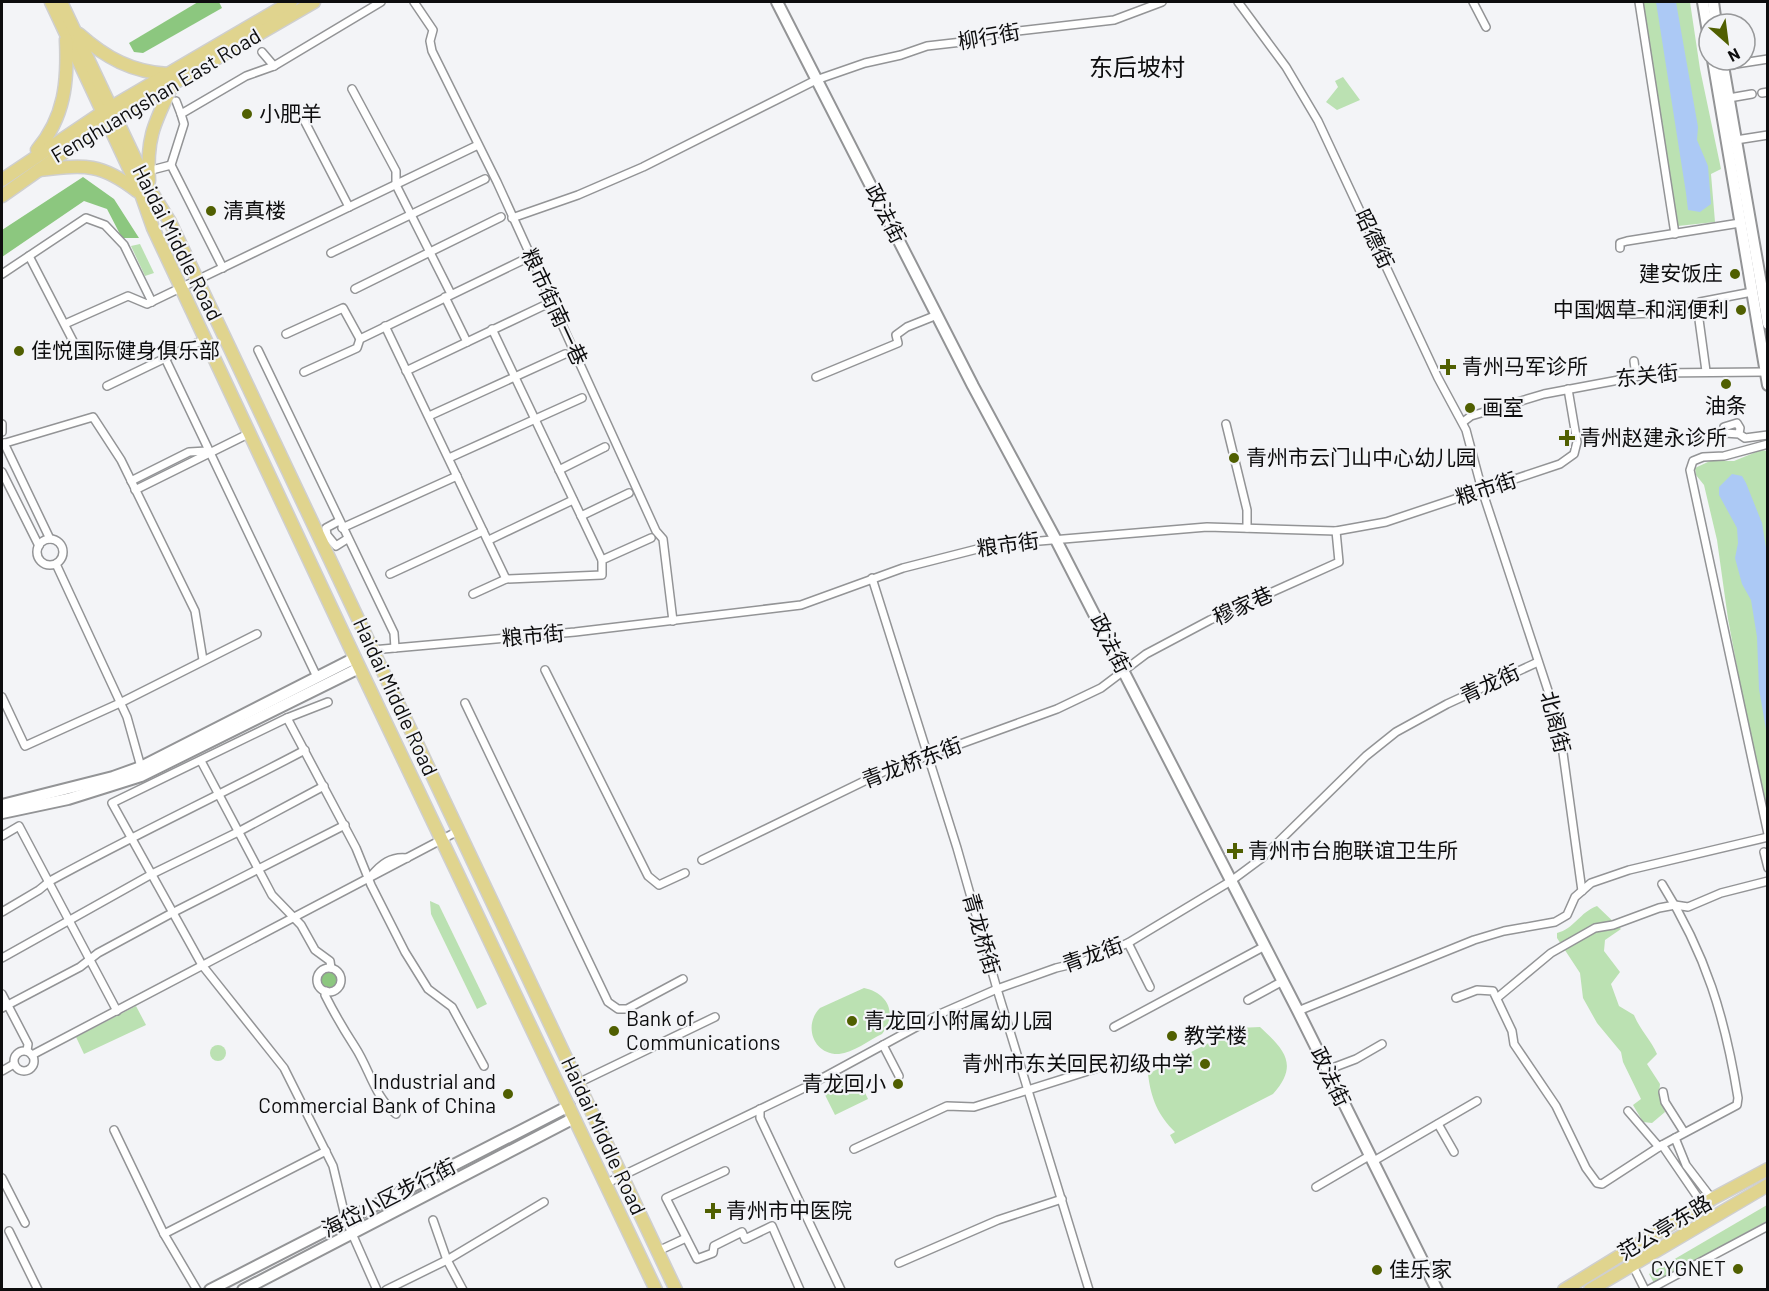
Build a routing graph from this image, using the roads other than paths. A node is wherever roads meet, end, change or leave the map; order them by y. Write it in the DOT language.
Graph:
graph roads {
  1 [pos="51,2"];
  2 [pos="61,2"];
  3 [pos="291,2"];
  4 [pos="314,2"];
  5 [pos="381,2"];
  6 [pos="414,2"];
  7 [pos="777,2"];
  8 [pos="1162,2"];
  9 [pos="1238,2"];
  10 [pos="1473,2"];
  11 [pos="1639,2"];
  12 [pos="1486,27"];
  13 [pos="70,31"];
  14 [pos="262,52"];
  15 [pos="274,66"];
  16 [pos="1715,72"];
  17 [pos="1725,72"];
  18 [pos="171,79"];
  19 [pos="816,80"];
  20 [pos="352,89"];
  21 [pos="1752,94"];
  22 [pos="1729,98"];
  23 [pos="176,101"];
  24 [pos="181,114"];
  25 [pos="109,115"];
  26 [pos="305,122"];
  27 [pos="1767,135"];
  28 [pos="1736,140"];
  29 [pos="478,145"];
  30 [pos="32,165"];
  31 [pos="171,165"];
  32 [pos="148,171"];
  33 [pos="485,179"];
  34 [pos="2,180"];
  35 [pos="396,185"];
  36 [pos="145,191"];
  37 [pos="2,196"];
  38 [pos="1741,198"];
  39 [pos="349,207"];
  40 [pos="411,215"];
  41 [pos="501,217"];
  42 [pos="513,218"];
  43 [pos="1740,223"];
  44 [pos="1675,234"];
  45 [pos="1620,248"];
  46 [pos="430,252"];
  47 [pos="331,253"];
  48 [pos="28,256"];
  49 [pos="521,261"];
  50 [pos="223,268"];
  51 [pos="2,274"];
  52 [pos="197,280"];
  53 [pos="181,288"];
  54 [pos="355,289"];
  55 [pos="1752,292"];
  56 [pos="448,295"];
  57 [pos="152,302"];
  58 [pos="543,306"];
  59 [pos="1697,308"];
  60 [pos="1675,309"];
  61 [pos="1652,313"];
  62 [pos="1632,314"];
  63 [pos="937,315"];
  64 [pos="65,324"];
  65 [pos="1767,324"];
  66 [pos="385,326"];
  67 [pos="492,329"];
  68 [pos="286,334"];
  69 [pos="205,339"];
  70 [pos="360,339"];
  71 [pos="73,341"];
  72 [pos="467,342"];
  73 [pos="258,350"];
  74 [pos="566,354"];
  75 [pos="164,356"];
  76 [pos="1634,361"];
  77 [pos="406,371"];
  78 [pos="1707,371"];
  79 [pos="304,372"];
  80 [pos="1765,372"];
  81 [pos="1635,376"];
  82 [pos="514,377"];
  83 [pos="816,377"];
  84 [pos="1767,385"];
  85 [pos="107,386"];
  86 [pos="1568,389"];
  87 [pos="582,398"];
  88 [pos="429,416"];
  89 [pos="534,419"];
  90 [pos="1462,422"];
  91 [pos="2,424"];
  92 [pos="1226,424"];
  93 [pos="2,432"];
  94 [pos="250,434"];
  95 [pos="1739,434"];
  96 [pos="1767,435"];
  97 [pos="3,443"];
  98 [pos="1767,444"];
  99 [pos="605,447"];
  100 [pos="209,451"];
  101 [pos="448,458"];
  102 [pos="559,470"];
  103 [pos="2,472"];
  104 [pos="457,476"];
  105 [pos="131,481"];
  106 [pos="135,490"];
  107 [pos="1482,490"];
  108 [pos="629,493"];
  109 [pos="573,500"];
  110 [pos="581,516"];
  111 [pos="340,524"];
  112 [pos="1247,528"];
  113 [pos="483,531"];
  114 [pos="1336,531"];
  115 [pos="323,537"];
  116 [pos="651,538"];
  117 [pos="1055,538"];
  118 [pos="50,539"];
  119 [pos="347,539"];
  120 [pos="491,539"];
  121 [pos="39,546"];
  122 [pos="602,560"];
  123 [pos="56,564"];
  124 [pos="390,574"];
  125 [pos="872,578"];
  126 [pos="506,579"];
  127 [pos="473,594"];
  128 [pos="673,621"];
  129 [pos="257,634"];
  130 [pos="395,648"];
  131 [pos="372,650"];
  132 [pos="203,660"];
  133 [pos="1538,662"];
  134 [pos="357,663"];
  135 [pos="545,670"];
  136 [pos="1123,671"];
  137 [pos="317,677"];
  138 [pos="2,697"];
  139 [pos="328,702"];
  140 [pos="120,703"];
  141 [pos="465,703"];
  142 [pos="288,718"];
  143 [pos="305,750"];
  144 [pos="928,755"];
  145 [pos="201,761"];
  146 [pos="141,767"];
  147 [pos="324,786"];
  148 [pos="219,795"];
  149 [pos="2,805"];
  150 [pos="2,813"];
  151 [pos="345,825"];
  152 [pos="459,831"];
  153 [pos="238,832"];
  154 [pos="2,836"];
  155 [pos="131,836"];
  156 [pos="1767,836"];
  157 [pos="442,840"];
  158 [pos="1764,852"];
  159 [pos="702,861"];
  160 [pos="1767,868"];
  161 [pos="258,870"];
  162 [pos="685,873"];
  163 [pos="152,874"];
  164 [pos="369,878"];
  165 [pos="50,881"];
  166 [pos="1231,881"];
  167 [pos="1767,881"];
  168 [pos="1662,884"];
  169 [pos="1581,891"];
  170 [pos="1675,905"];
  171 [pos="2,912"];
  172 [pos="172,913"];
  173 [pos="293,918"];
  174 [pos="70,920"];
  175 [pos="1128,943"];
  176 [pos="1265,946"];
  177 [pos="2,958"];
  178 [pos="92,960"];
  179 [pos="202,965"];
  180 [pos="331,968"];
  181 [pos="683,979"];
  182 [pos="1282,981"];
  183 [pos="1150,987"];
  184 [pos="997,989"];
  185 [pos="326,991"];
  186 [pos="2,994"];
  187 [pos="1456,998"];
  188 [pos="1497,998"];
  189 [pos="1248,1000"];
  190 [pos="4,1006"];
  191 [pos="117,1011"];
  192 [pos="1298,1011"];
  193 [pos="715,1017"];
  194 [pos="1114,1027"];
  195 [pos="1382,1044"];
  196 [pos="883,1045"];
  197 [pos="31,1051"];
  198 [pos="14,1064"];
  199 [pos="484,1066"];
  200 [pos="1104,1066"];
  201 [pos="1327,1070"];
  202 [pos="2,1071"];
  203 [pos="899,1076"];
  204 [pos="578,1083"];
  205 [pos="1029,1090"];
  206 [pos="1663,1092"];
  207 [pos="1477,1101"];
  208 [pos="569,1106"];
  209 [pos="760,1109"];
  210 [pos="1628,1111"];
  211 [pos="396,1114"];
  212 [pos="574,1118"];
  213 [pos="1438,1124"];
  214 [pos="114,1130"];
  215 [pos="1684,1132"];
  216 [pos="1675,1138"];
  217 [pos="1660,1146"];
  218 [pos="854,1149"];
  219 [pos="326,1151"];
  220 [pos="1454,1152"];
  221 [pos="1370,1159"];
  222 [pos="725,1171"];
  223 [pos="1765,1171"];
  224 [pos="622,1176"];
  225 [pos="2,1178"];
  226 [pos="605,1184"];
  227 [pos="1316,1187"];
  228 [pos="1766,1189"];
  229 [pos="1062,1199"];
  230 [pos="544,1202"];
  231 [pos="1707,1202"];
  232 [pos="346,1220"];
  233 [pos="433,1220"];
  234 [pos="25,1223"];
  235 [pos="1767,1226"];
  236 [pos="9,1231"];
  237 [pos="351,1233"];
  238 [pos="164,1234"];
  239 [pos="686,1238"];
  240 [pos="658,1251"];
  241 [pos="447,1260"];
  242 [pos="899,1263"];
  243 [pos="1632,1264"];
  244 [pos="38,1290"];
  245 [pos="196,1290"];
  246 [pos="210,1290"];
  247 [pos="243,1290"];
  248 [pos="377,1290"];
  249 [pos="386,1290"];
  250 [pos="463,1290"];
  251 [pos="656,1290"];
  252 [pos="676,1290"];
  253 [pos="800,1290"];
  254 [pos="842,1290"];
  255 [pos="1089,1290"];
  256 [pos="1437,1290"];
  257 [pos="1564,1290"];
  258 [pos="1590,1290"];
  259 [pos="1646,1290"];
  1 -- 13 [label="main road"];
  2 -- 13 [label="main road"];
  3 -- 18 [label="main road, Fenghuangshan East Road"];
  4 -- 18 [label="main road, Fenghuangshan East Road"];
  5 -- 15 [label="street"];
  6 -- 29 [label="street, 粮市街南一巷"];
  7 -- 19 [label="street, 政法街"];
  8 -- 19 [label="street, 柳行街"];
  9 -- 90 [label="street, 昭德街"];
  10 -- 12 [label="street"];
  11 -- 44 [label="street"];
  13 -- 18 [label="main road"];
  13 -- 25 [label="main road, Haidai Middle Road"];
  13 -- 30 [label="main road"];
  14 -- 15 [label="street"];
  15 -- 24 [label="street"];
  16 -- 38 [label="street"];
  17 -- 22 [label="street"];
  18 -- 25 [label="main road, Fenghuangshan East Road"];
  18 -- 32 [label="main road"];
  19 -- 42 [label="street, 柳行街"];
  19 -- 63 [label="street, 政法街"];
  20 -- 35 [label="street"];
  21 -- 22 [label="street"];
  22 -- 28 [label="street"];
  23 -- 24 [label="street"];
  24 -- 31 [label="street"];
  25 -- 30 [label="main road, Fenghuangshan East Road"];
  25 -- 36 [label="main road, Haidai Middle Road"];
  26 -- 39 [label="street"];
  27 -- 28 [label="street"];
  28 -- 38 [label="street"];
  29 -- 35 [label="street"];
  29 -- 42 [label="street, 粮市街南一巷"];
  30 -- 34 [label="main road, Fenghuangshan East Road"];
  30 -- 36 [label="main road"];
  30 -- 37 [label="main road, Fenghuangshan East Road"];
  31 -- 32 [label="street"];
  31 -- 50 [label="street"];
  32 -- 36 [label="main road"];
  33 -- 40 [label="street"];
  35 -- 39 [label="street"];
  35 -- 40 [label="street"];
  36 -- 52 [label="main road, Haidai Middle Road"];
  36 -- 53 [label="main road, Haidai Middle Road"];
  38 -- 43 [label="street"];
  38 -- 65 [label="street"];
  39 -- 50 [label="street"];
  40 -- 46 [label="street"];
  40 -- 47 [label="street"];
  41 -- 46 [label="street"];
  42 -- 128 [label="street, 粮市街南一巷"];
  43 -- 44 [label="street"];
  43 -- 55 [label="street"];
  44 -- 45 [label="street"];
  46 -- 54 [label="street"];
  46 -- 56 [label="street"];
  48 -- 51 [label="street"];
  48 -- 57 [label="street"];
  48 -- 64 [label="street"];
  49 -- 56 [label="street"];
  50 -- 52 [label="street"];
  52 -- 53 [label="street"];
  52 -- 115 [label="main road, Haidai Middle Road"];
  53 -- 57 [label="street"];
  53 -- 69 [label="main road, Haidai Middle Road"];
  55 -- 59 [label="street"];
  55 -- 80 [label="street"];
  56 -- 66 [label="street"];
  56 -- 72 [label="street"];
  57 -- 64 [label="street"];
  58 -- 67 [label="street"];
  59 -- 60 [label="street"];
  59 -- 78 [label="street"];
  61 -- 62 [label="street"];
  63 -- 83 [label="street"];
  63 -- 117 [label="street, 政法街"];
  64 -- 71 [label="street"];
  66 -- 70 [label="street"];
  66 -- 77 [label="street"];
  67 -- 72 [label="street"];
  67 -- 82 [label="street"];
  68 -- 70 [label="street"];
  69 -- 85 [label="street"];
  69 -- 94 [label="main road, Haidai Middle Road"];
  70 -- 79 [label="street"];
  72 -- 77 [label="street"];
  73 -- 111 [label="street"];
  74 -- 82 [label="street"];
  75 -- 100 [label="street"];
  76 -- 81 [label="street"];
  77 -- 88 [label="street"];
  78 -- 80 [label="street, 东关街"];
  78 -- 81 [label="street, 东关街"];
  80 -- 84 [label="street"];
  81 -- 86 [label="street, 东关街"];
  82 -- 88 [label="street"];
  82 -- 89 [label="street"];
  86 -- 90 [label="street, 东关街"];
  86 -- 107 [label="street, 粮市街"];
  87 -- 89 [label="street"];
  88 -- 101 [label="street"];
  89 -- 101 [label="street"];
  89 -- 102 [label="street"];
  90 -- 107 [label="street, 昭德街"];
  91 -- 93 [label="street"];
  92 -- 112 [label="street"];
  94 -- 100 [label="street"];
  94 -- 134 [label="main road, Haidai Middle Road"];
  95 -- 96 [label="street"];
  97 -- 105 [label="street"];
  97 -- 118 [label="street"];
  98 -- 156 [label="street"];
  99 -- 102 [label="street"];
  100 -- 105 [label="street"];
  100 -- 106 [label="street"];
  100 -- 137 [label="street"];
  101 -- 104 [label="street"];
  102 -- 109 [label="street"];
  103 -- 121 [label="street"];
  104 -- 111 [label="street"];
  104 -- 113 [label="street"];
  105 -- 106 [label="street"];
  106 -- 132 [label="street"];
  107 -- 114 [label="street, 粮市街"];
  107 -- 133 [label="street, 北阁街"];
  108 -- 110 [label="street"];
  109 -- 110 [label="street"];
  109 -- 120 [label="street"];
  110 -- 122 [label="street"];
  111 -- 115 [label="street"];
  111 -- 119 [label="street"];
  112 -- 114 [label="street, 粮市街"];
  112 -- 117 [label="street, 粮市街"];
  113 -- 124 [label="street"];
  113 -- 126 [label="street"];
  114 -- 136 [label="street, 穆家巷"];
  115 -- 119 [label="street"];
  115 -- 131 [label="main road, Haidai Middle Road"];
  116 -- 122 [label="street"];
  117 -- 125 [label="street, 粮市街"];
  117 -- 136 [label="street, 政法街"];
  118 -- 121 [label="street"];
  118 -- 123 [label="street"];
  119 -- 130 [label="street"];
  121 -- 123 [label="street"];
  122 -- 126 [label="street"];
  123 -- 140 [label="street"];
  125 -- 128 [label="street, 粮市街"];
  125 -- 144 [label="street, 青龙桥街"];
  126 -- 127 [label="street"];
  128 -- 130 [label="street, 粮市街"];
  129 -- 132 [label="street"];
  130 -- 131 [label="street, 粮市街"];
  131 -- 152 [label="main road, Haidai Middle Road"];
  132 -- 140 [label="street"];
  133 -- 166 [label="street, 青龙街"];
  133 -- 169 [label="street, 北阁街"];
  134 -- 137 [label="street"];
  134 -- 150 [label="street"];
  134 -- 157 [label="main road, Haidai Middle Road"];
  135 -- 162 [label="street"];
  136 -- 144 [label="street, 青龙桥东街"];
  136 -- 166 [label="street, 政法街"];
  137 -- 146 [label="street"];
  138 -- 140 [label="street"];
  139 -- 142 [label="street"];
  140 -- 146 [label="street"];
  141 -- 181 [label="street"];
  142 -- 143 [label="street"];
  142 -- 145 [label="street"];
  143 -- 147 [label="street"];
  143 -- 148 [label="street"];
  144 -- 159 [label="street, 青龙桥东街"];
  144 -- 184 [label="street, 青龙桥街"];
  145 -- 148 [label="street"];
  145 -- 155 [label="street"];
  146 -- 149 [label="street"];
  147 -- 151 [label="street"];
  147 -- 153 [label="street"];
  148 -- 153 [label="street"];
  148 -- 155 [label="street"];
  151 -- 161 [label="street"];
  151 -- 164 [label="street"];
  152 -- 157 [label="street"];
  152 -- 204 [label="main road, Haidai Middle Road"];
  153 -- 161 [label="street"];
  153 -- 163 [label="street"];
  154 -- 165 [label="street"];
  155 -- 163 [label="street"];
  155 -- 165 [label="street"];
  156 -- 169 [label="street"];
  157 -- 164 [label="street"];
  157 -- 208 [label="main road, Haidai Middle Road"];
  158 -- 160 [label="street"];
  161 -- 172 [label="street"];
  161 -- 173 [label="street"];
  163 -- 172 [label="street"];
  163 -- 174 [label="street"];
  164 -- 173 [label="street"];
  164 -- 199 [label="street"];
  165 -- 171 [label="street"];
  165 -- 174 [label="street"];
  166 -- 175 [label="street, 青龙街"];
  166 -- 176 [label="street, 政法街"];
  167 -- 170 [label="street"];
  168 -- 170 [label="street"];
  169 -- 192 [label="street"];
  170 -- 188 [label="street"];
  170 -- 215 [label="street"];
  172 -- 178 [label="street"];
  172 -- 179 [label="street"];
  173 -- 179 [label="street"];
  173 -- 180 [label="street"];
  174 -- 177 [label="street"];
  174 -- 178 [label="street"];
  175 -- 183 [label="street"];
  175 -- 184 [label="street, 青龙街"];
  176 -- 182 [label="street, 政法街"];
  176 -- 194 [label="street"];
  178 -- 190 [label="street"];
  178 -- 191 [label="street"];
  179 -- 191 [label="street"];
  179 -- 219 [label="street"];
  180 -- 185 [label="street"];
  180 -- 185 [label="street"];
  182 -- 189 [label="street"];
  182 -- 192 [label="street, 政法街"];
  184 -- 196 [label="street, 青龙街"];
  184 -- 205 [label="street, 青龙桥街"];
  185 -- 211 [label="street"];
  186 -- 190 [label="street"];
  187 -- 188 [label="street"];
  188 -- 217 [label="street"];
  190 -- 197 [label="street"];
  191 -- 197 [label="street"];
  192 -- 201 [label="street, 政法街"];
  193 -- 204 [label="street"];
  195 -- 201 [label="street"];
  196 -- 203 [label="street"];
  196 -- 209 [label="street, 青龙街"];
  197 -- 198 [label="street"];
  197 -- 198 [label="street"];
  198 -- 202 [label="street"];
  200 -- 205 [label="street"];
  201 -- 221 [label="street, 政法街"];
  204 -- 224 [label="main road, Haidai Middle Road"];
  205 -- 218 [label="street"];
  205 -- 229 [label="street, 青龙桥街"];
  206 -- 215 [label="street"];
  207 -- 213 [label="street"];
  208 -- 212 [label="main road, Haidai Middle Road"];
  208 -- 232 [label="street, 海岱小区步行街"];
  209 -- 224 [label="street, 青龙街"];
  209 -- 254 [label="street"];
  210 -- 217 [label="street"];
  212 -- 226 [label="main road, Haidai Middle Road"];
  212 -- 237 [label="street, 海岱小区步行街"];
  213 -- 220 [label="street"];
  213 -- 221 [label="street"];
  214 -- 238 [label="street"];
  215 -- 216 [label="street"];
  216 -- 217 [label="street"];
  216 -- 231 [label="street"];
  217 -- 231 [label="street"];
  219 -- 232 [label="street"];
  219 -- 238 [label="street"];
  221 -- 227 [label="street"];
  221 -- 256 [label="street, 政法街"];
  222 -- 239 [label="street"];
  223 -- 231 [label="main road, 范公亭东路"];
  224 -- 226 [label="street, 青龙街"];
  224 -- 240 [label="main road, Haidai Middle Road"];
  225 -- 234 [label="street"];
  226 -- 251 [label="main road, Haidai Middle Road"];
  228 -- 243 [label="main road, 范公亭东路"];
  229 -- 242 [label="street"];
  229 -- 255 [label="street, 青龙桥街"];
  230 -- 241 [label="street"];
  231 -- 257 [label="main road, 范公亭东路"];
  232 -- 237 [label="street"];
  232 -- 246 [label="street, 海岱小区步行街"];
  233 -- 241 [label="street"];
  235 -- 259 [label="street"];
  236 -- 244 [label="street"];
  237 -- 247 [label="street, 海岱小区步行街"];
  237 -- 248 [label="street"];
  238 -- 245 [label="street"];
  239 -- 240 [label="street"];
  239 -- 253 [label="street"];
  240 -- 252 [label="main road, Haidai Middle Road"];
  241 -- 249 [label="street"];
  241 -- 250 [label="street"];
  243 -- 258 [label="main road, 范公亭东路"];
  243 -- 259 [label="street"];
}
